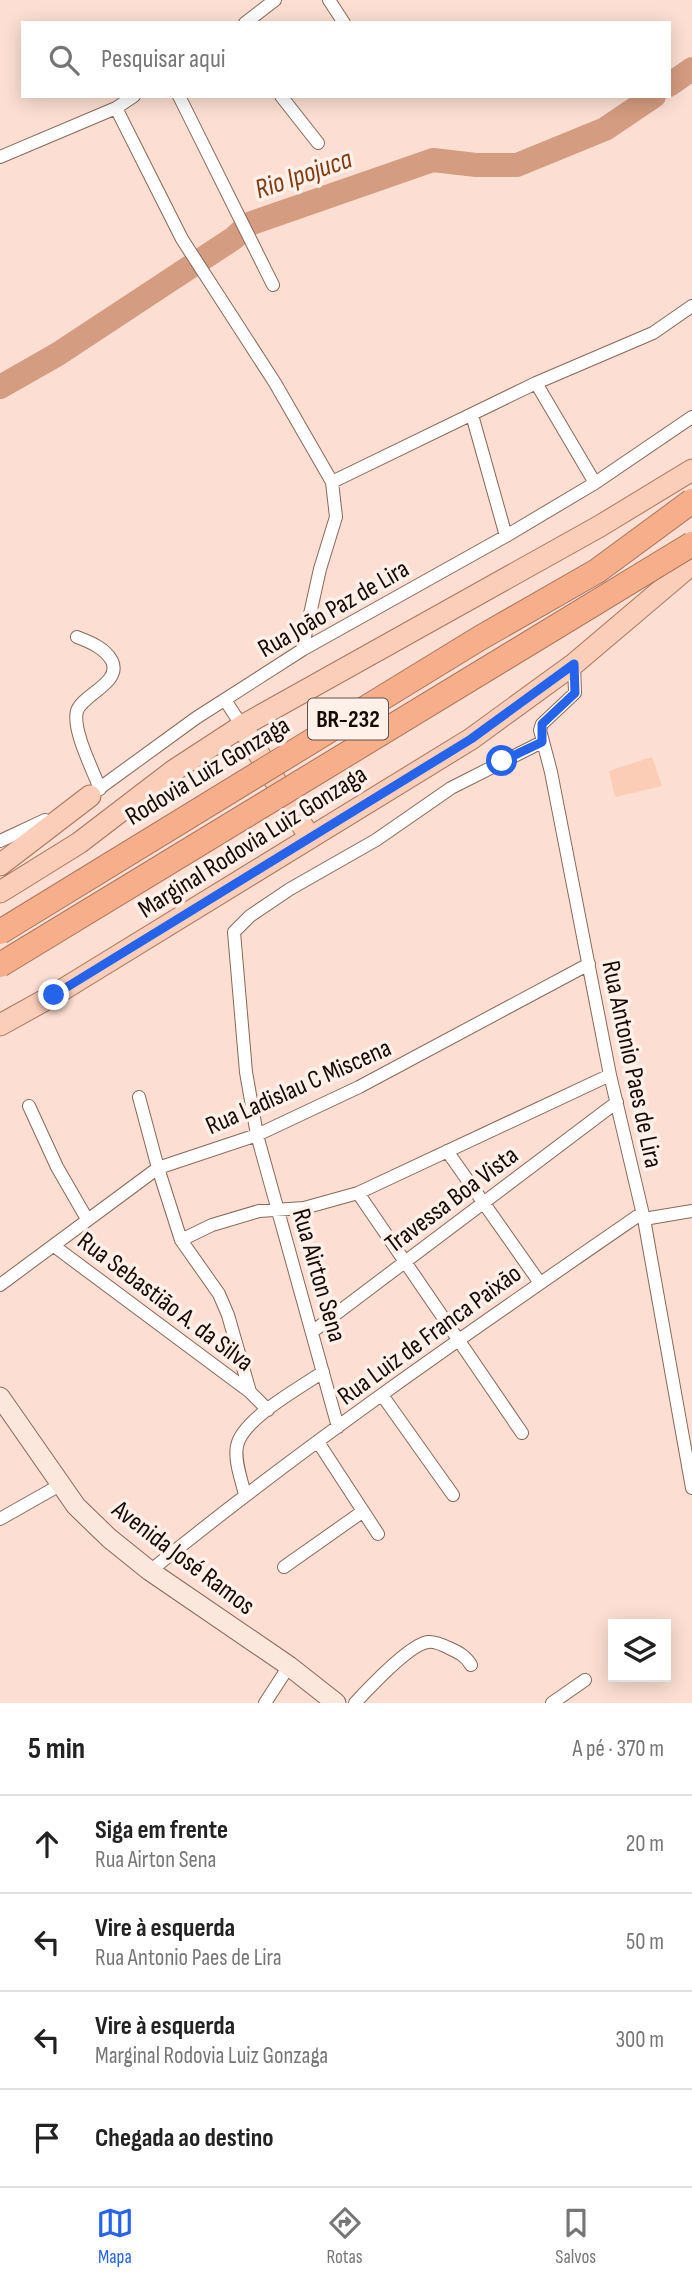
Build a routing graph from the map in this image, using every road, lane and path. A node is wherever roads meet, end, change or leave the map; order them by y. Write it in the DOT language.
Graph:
graph roads {
  1 [pos="275,0"];
  2 [pos="329,0"];
  3 [pos="248,21"];
  4 [pos="343,21"];
  5 [pos="131,98"];
  6 [pos="180,98"];
  7 [pos="283,98"];
  8 [pos="116,108"];
  9 [pos="318,143"];
  10 [pos="0,157"];
  11 [pos="273,285"];
  12 [pos="692,306"];
  13 [pos="536,383"];
  14 [pos="472,415"];
  15 [pos="692,416"];
  16 [pos="692,470"];
  17 [pos="332,482"];
  18 [pos="595,483"];
  19 [pos="692,501"];
  20 [pos="506,536"];
  21 [pos="692,544"];
  22 [pos="692,564"];
  23 [pos="77,637"];
  24 [pos="302,650"];
  25 [pos="574,664"];
  26 [pos="225,700"];
  27 [pos="242,726"];
  28 [pos="542,742"];
  29 [pos="95,792"];
  30 [pos="310,838"];
  31 [pos="0,841"];
  32 [pos="0,865"];
  33 [pos="0,892"];
  34 [pos="0,932"];
  35 [pos="589,964"];
  36 [pos="0,965"];
  37 [pos="0,1025"];
  38 [pos="610,1075"];
  39 [pos="139,1097"];
  40 [pos="617,1101"];
  41 [pos="29,1107"];
  42 [pos="257,1135"];
  43 [pos="447,1152"];
  44 [pos="158,1168"];
  45 [pos="358,1193"];
  46 [pos="484,1202"];
  47 [pos="277,1208"];
  48 [pos="692,1211"];
  49 [pos="643,1216"];
  50 [pos="87,1219"];
  51 [pos="181,1240"];
  52 [pos="54,1246"];
  53 [pos="406,1262"];
  54 [pos="540,1283"];
  55 [pos="0,1286"];
  56 [pos="312,1332"];
  57 [pos="460,1339"];
  58 [pos="323,1372"];
  59 [pos="250,1392"];
  60 [pos="382,1395"];
  61 [pos="0,1397"];
  62 [pos="268,1410"];
  63 [pos="338,1427"];
  64 [pos="522,1433"];
  65 [pos="317,1442"];
  66 [pos="60,1485"];
  67 [pos="692,1488"];
  68 [pos="453,1494"];
  69 [pos="245,1496"];
  70 [pos="362,1511"];
  71 [pos="0,1519"];
  72 [pos="378,1534"];
  73 [pos="285,1567"];
  74 [pos="150,1571"];
  75 [pos="471,1664"];
  76 [pos="289,1666"];
  77 [pos="585,1680"];
  78 [pos="265,1703"];
  79 [pos="336,1703"];
  80 [pos="355,1703"];
  81 [pos="552,1703"];
  1 -- 3 [label="street"];
  2 -- 4 [label="street"];
  5 -- 8 [label="street"];
  6 -- 11 [label="street"];
  7 -- 9 [label="street"];
  8 -- 10 [label="street"];
  8 -- 17 [label="street"];
  12 -- 13 [label="street"];
  13 -- 14 [label="street"];
  13 -- 18 [label="street"];
  14 -- 17 [label="street"];
  14 -- 20 [label="street"];
  15 -- 18 [label="street, Rua João Paz de Lira"];
  16 -- 27 [label="main road, BR-232"];
  17 -- 24 [label="street"];
  18 -- 20 [label="street, Rua João Paz de Lira"];
  19 -- 34 [label="highway, Rodovia Luiz Gonzaga / BR-232, bridge"];
  20 -- 24 [label="street, Rua João Paz de Lira"];
  21 -- 36 [label="highway, BR-232, bridge"];
  22 -- 25 [label="main road, Marginal Rodovia Luiz Gonzaga"];
  23 -- 29 [label="street"];
  24 -- 26 [label="street, Rua João Paz de Lira"];
  25 -- 28 [label="street"];
  25 -- 30 [label="main road, Marginal Rodovia Luiz Gonzaga"];
  26 -- 27 [label="street"];
  26 -- 29 [label="street, Rua João Paz de Lira"];
  27 -- 30 [label="main road"];
  27 -- 33 [label="main road, BR-232"];
  28 -- 35 [label="street, Rua Antonio Paes de Lira"];
  28 -- 42 [label="street, Rua Airton Sena"];
  29 -- 31 [label="street, Rua João Paz de Lira"];
  29 -- 32 [label="main road"];
  30 -- 37 [label="main road, Marginal Rodovia Luiz Gonzaga"];
  35 -- 38 [label="street, Rua Antonio Paes de Lira"];
  35 -- 42 [label="street, Rua Ladislau C Miscena"];
  38 -- 40 [label="street, Rua Antonio Paes de Lira"];
  38 -- 43 [label="street"];
  39 -- 44 [label="street"];
  40 -- 46 [label="street, Travessa Boa Vista"];
  40 -- 49 [label="street, Rua Antonio Paes de Lira"];
  41 -- 50 [label="street"];
  42 -- 44 [label="street, Rua Ladislau C Miscena"];
  42 -- 47 [label="street, Rua Airton Sena"];
  43 -- 45 [label="street"];
  43 -- 46 [label="street"];
  44 -- 50 [label="street, Rua Ladislau C Miscena"];
  44 -- 51 [label="street"];
  45 -- 47 [label="street"];
  45 -- 53 [label="street"];
  46 -- 53 [label="street, Travessa Boa Vista"];
  46 -- 54 [label="street"];
  47 -- 51 [label="street"];
  47 -- 56 [label="street, Rua Airton Sena"];
  48 -- 49 [label="street, Rua Luiz de Franca Paixão"];
  49 -- 54 [label="street, Rua Luiz de Franca Paixão"];
  49 -- 67 [label="street, Rua Antonio Paes de Lira"];
  50 -- 52 [label="street, Rua Ladislau C Miscena"];
  51 -- 59 [label="street"];
  52 -- 55 [label="street, Rua Ladislau C Miscena"];
  52 -- 59 [label="street, Rua Sebastião A. da Silva"];
  53 -- 56 [label="street, Travessa Boa Vista"];
  53 -- 57 [label="street"];
  54 -- 57 [label="street, Rua Luiz de Franca Paixão"];
  56 -- 58 [label="street, Rua Airton Sena"];
  57 -- 60 [label="street, Rua Luiz de Franca Paixão"];
  57 -- 64 [label="street"];
  58 -- 62 [label="street, Rua Luiz de Franca Paixão"];
  58 -- 63 [label="street, Rua Airton Sena"];
  59 -- 62 [label="street, Rua Sebastião A. da Silva"];
  60 -- 63 [label="street, Rua Luiz de Franca Paixão"];
  60 -- 68 [label="street"];
  61 -- 66 [label="street, Avenida José Ramos"];
  62 -- 69 [label="street, Rua Luiz de Franca Paixão"];
  63 -- 65 [label="street, Rua Luiz de Franca Paixão"];
  65 -- 69 [label="street, Rua Luiz de Franca Paixão"];
  65 -- 70 [label="street"];
  66 -- 71 [label="street"];
  66 -- 74 [label="street, Avenida José Ramos"];
  69 -- 74 [label="street, Rua Luiz de Franca Paixão"];
  70 -- 72 [label="street"];
  70 -- 73 [label="street"];
  74 -- 76 [label="street, Avenida José Ramos"];
  75 -- 80 [label="street"];
  76 -- 78 [label="street"];
  76 -- 79 [label="street, Avenida José Ramos"];
  77 -- 81 [label="street"];
}
